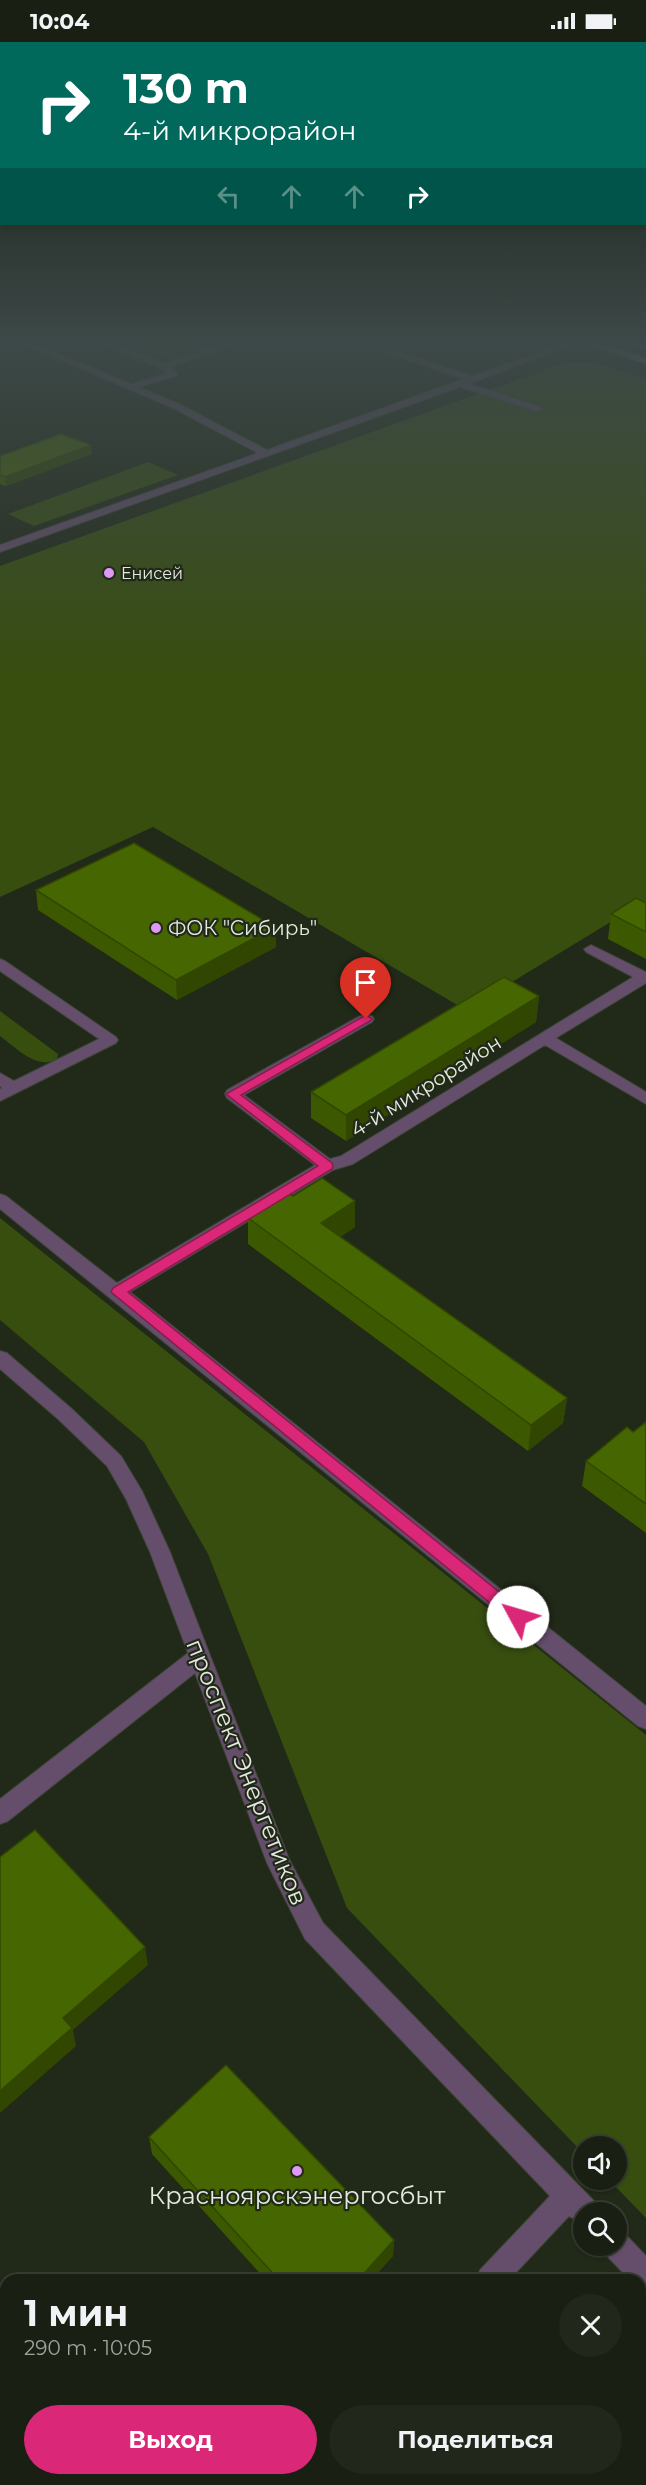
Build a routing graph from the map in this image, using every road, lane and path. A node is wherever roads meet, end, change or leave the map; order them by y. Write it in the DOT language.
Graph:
graph roads {
  1 [pos="267,454"];
  2 [pos="0,549"];
  3 [pos="591,949"];
  4 [pos="0,964"];
  5 [pos="645,978"];
  6 [pos="366,1019"];
  7 [pos="545,1038"];
  8 [pos="4,1087"];
  9 [pos="646,1099"];
  10 [pos="327,1166"];
  11 [pos="0,1200"];
  12 [pos="118,1292"];
  13 [pos="0,1358"];
  14 [pos="198,1658"];
  15 [pos="646,1719"];
  16 [pos="0,1813"];
  17 [pos="575,2202"];
  18 [pos="573,2207"];
  19 [pos="627,2256"];
  20 [pos="497,2274"];
  21 [pos="644,2274"];
  1 -- 2 [label="street"];
  3 -- 5 [label="street, 4-й микрорайон"];
  4 -- 8 [label="street"];
  5 -- 7 [label="street, 4-й микрорайон"];
  6 -- 10 [label="street"];
  7 -- 9 [label="street"];
  7 -- 10 [label="street, 4-й микрорайон"];
  10 -- 12 [label="street, 4-й микрорайон"];
  11 -- 12 [label="street"];
  12 -- 15 [label="street"];
  13 -- 14 [label="street, проспект Энергетиков"];
  14 -- 16 [label="street"];
  14 -- 17 [label="street, проспект Энергетиков"];
  18 -- 20 [label="street"];
  19 -- 21 [label="street"];
}
